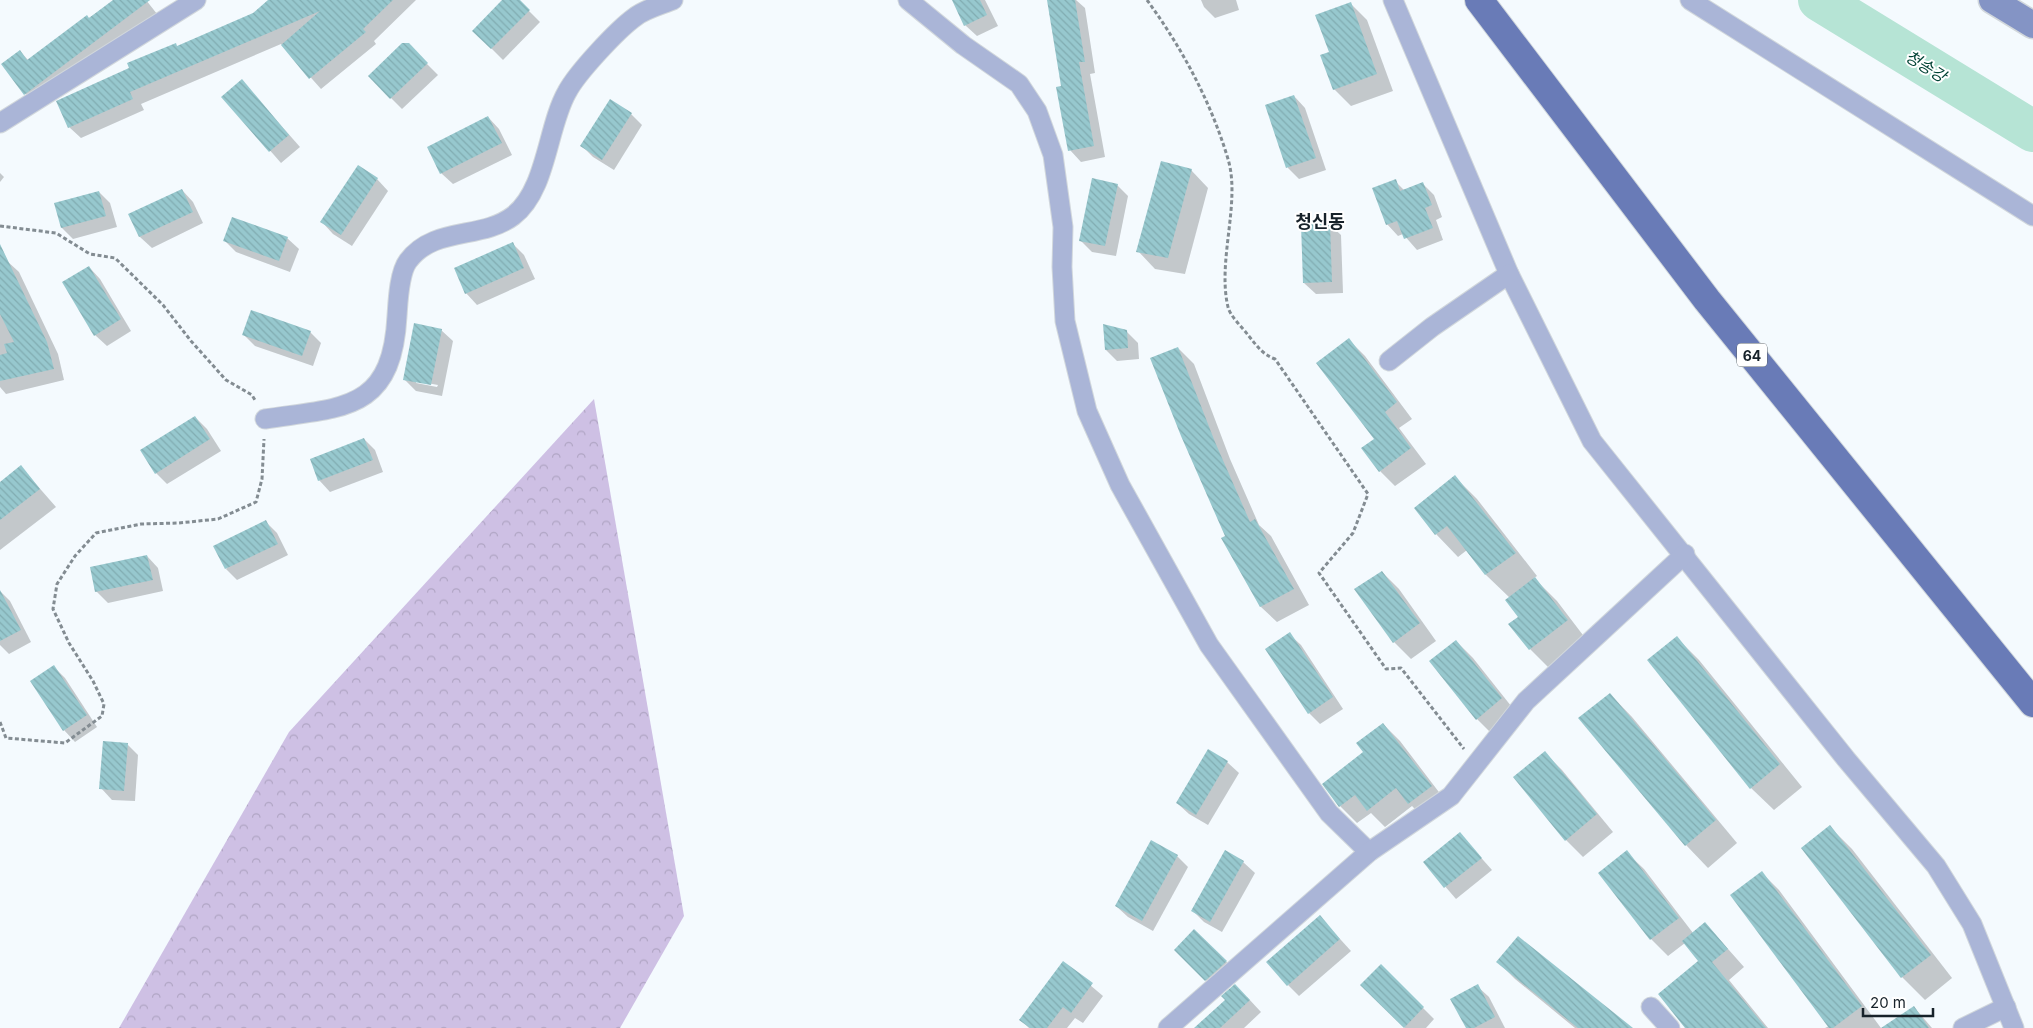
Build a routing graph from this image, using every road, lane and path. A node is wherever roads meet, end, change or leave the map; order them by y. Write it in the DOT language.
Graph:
graph roads {
  1 [pos="196,0"];
  2 [pos="673,0"];
  3 [pos="908,0"];
  4 [pos="1147,0"];
  5 [pos="1393,0"];
  6 [pos="1479,0"];
  7 [pos="1690,0"];
  8 [pos="1992,0"];
  9 [pos="2033,25"];
  10 [pos="0,123"];
  11 [pos="2033,216"];
  12 [pos="0,226"];
  13 [pos="1509,274"];
  14 [pos="1389,361"];
  15 [pos="265,419"];
  16 [pos="1685,554"];
  17 [pos="2033,703"];
  18 [pos="0,722"];
  19 [pos="1476,764"];
  20 [pos="1369,852"];
  21 [pos="1651,1007"];
  22 [pos="2006,1007"];
  23 [pos="1168,1028"];
  24 [pos="1670,1028"];
  25 [pos="1963,1028"];
  26 [pos="2014,1028"];
  1 -- 10 [label="street"];
  2 -- 15 [label="street"];
  3 -- 20 [label="street"];
  4 -- 19 [label="path"];
  5 -- 13 [label="street"];
  6 -- 17 [label="main road, 64"];
  7 -- 11 [label="street"];
  8 -- 9 [label="street"];
  12 -- 15 [label="path"];
  13 -- 14 [label="street"];
  13 -- 16 [label="street"];
  15 -- 18 [label="path"];
  16 -- 19 [label="street"];
  16 -- 22 [label="street"];
  19 -- 20 [label="street"];
  20 -- 23 [label="street"];
  21 -- 24 [label="street"];
  22 -- 25 [label="street"];
  22 -- 26 [label="street"];
}
